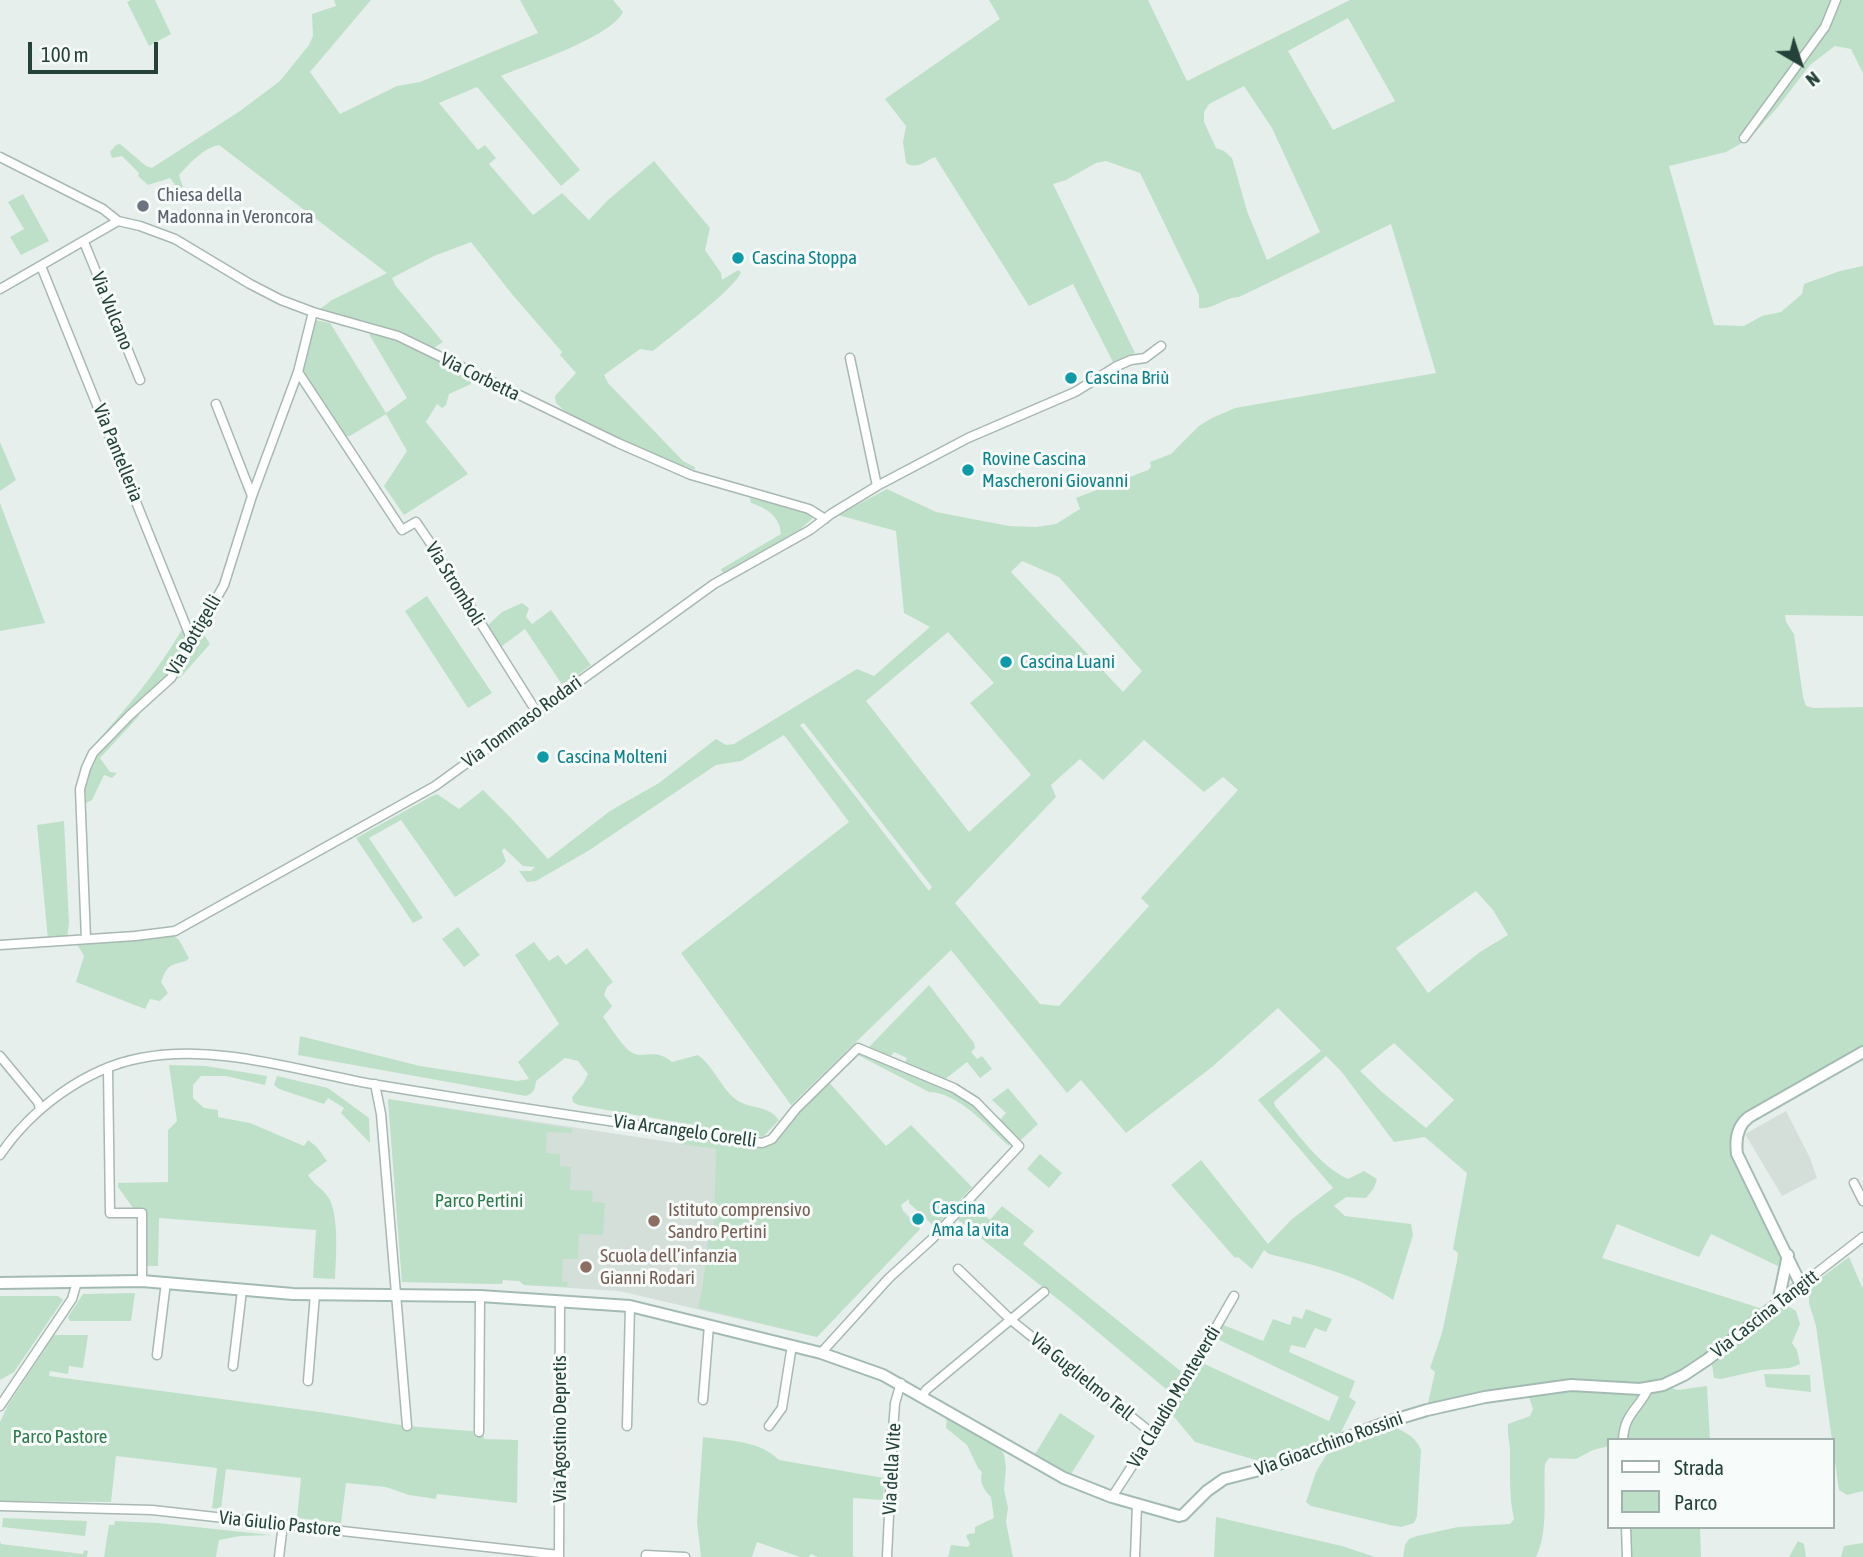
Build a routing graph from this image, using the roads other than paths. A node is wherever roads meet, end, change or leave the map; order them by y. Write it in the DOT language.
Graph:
graph roads {
  1 [pos="1836,0"];
  2 [pos="1744,138"];
  3 [pos="0,157"];
  4 [pos="118,221"];
  5 [pos="84,242"];
  6 [pos="41,266"];
  7 [pos="0,289"];
  8 [pos="313,312"];
  9 [pos="1161,346"];
  10 [pos="850,358"];
  11 [pos="298,372"];
  12 [pos="140,380"];
  13 [pos="216,404"];
  14 [pos="877,486"];
  15 [pos="252,496"];
  16 [pos="825,519"];
  17 [pos="192,641"];
  18 [pos="536,711"];
  19 [pos="86,939"];
  20 [pos="0,945"];
  21 [pos="1863,1052"];
  22 [pos="0,1056"];
  23 [pos="108,1068"];
  24 [pos="375,1084"];
  25 [pos="40,1109"];
  26 [pos="0,1155"];
  27 [pos="1854,1183"];
  28 [pos="1863,1201"];
  29 [pos="1863,1237"];
  30 [pos="1788,1255"];
  31 [pos="958,1269"];
  32 [pos="142,1281"];
  33 [pos="77,1282"];
  34 [pos="166,1282"];
  35 [pos="0,1283"];
  36 [pos="1801,1285"];
  37 [pos="242,1290"];
  38 [pos="1044,1292"];
  39 [pos="315,1294"];
  40 [pos="394,1295"];
  41 [pos="480,1296"];
  42 [pos="1234,1296"];
  43 [pos="560,1301"];
  44 [pos="1778,1302"];
  45 [pos="630,1306"];
  46 [pos="1012,1320"];
  47 [pos="709,1325"];
  48 [pos="792,1345"];
  49 [pos="821,1353"];
  50 [pos="157,1355"];
  51 [pos="233,1366"];
  52 [pos="308,1381"];
  53 [pos="901,1383"];
  54 [pos="1663,1385"];
  55 [pos="1648,1389"];
  56 [pos="4,1391"];
  57 [pos="923,1395"];
  58 [pos="703,1400"];
  59 [pos="0,1406"];
  60 [pos="407,1426"];
  61 [pos="626,1426"];
  62 [pos="769,1426"];
  63 [pos="479,1432"];
  64 [pos="1153,1434"];
  65 [pos="1623,1438"];
  66 [pos="1112,1497"];
  67 [pos="1136,1505"];
  68 [pos="0,1506"];
  69 [pos="283,1524"];
  70 [pos="1626,1529"];
  71 [pos="646,1555"];
  72 [pos="559,1556"];
  73 [pos="279,1557"];
  74 [pos="684,1557"];
  75 [pos="887,1557"];
  76 [pos="1135,1557"];
  77 [pos="1627,1557"];
  1 -- 2 [label="street"];
  3 -- 4 [label="street"];
  4 -- 5 [label="street"];
  4 -- 8 [label="street, Via Corbetta"];
  5 -- 6 [label="street"];
  5 -- 12 [label="street, Via Vulcano"];
  6 -- 7 [label="street"];
  6 -- 17 [label="street, Via Pantelleria"];
  8 -- 11 [label="street, Via Bottigelli"];
  8 -- 16 [label="street, Via Corbetta"];
  9 -- 14 [label="street, Via Tommaso Rodari"];
  10 -- 14 [label="street"];
  11 -- 15 [label="street, Via Bottigelli"];
  11 -- 18 [label="street, Via Stromboli"];
  13 -- 15 [label="street"];
  14 -- 16 [label="street, Via Tommaso Rodari"];
  15 -- 17 [label="street, Via Bottigelli"];
  16 -- 18 [label="street, Via Tommaso Rodari"];
  17 -- 19 [label="street, Via Bottigelli"];
  18 -- 19 [label="street, Via Tommaso Rodari"];
  19 -- 20 [label="street, Via Tommaso Rodari"];
  21 -- 30 [label="street"];
  22 -- 25 [label="street"];
  23 -- 24 [label="street"];
  23 -- 25 [label="street"];
  23 -- 32 [label="street"];
  24 -- 40 [label="street"];
  24 -- 49 [label="street, Via Arcangelo Corelli"];
  25 -- 26 [label="street"];
  27 -- 28 [label="street"];
  29 -- 36 [label="street, Via Cascina Tangitt"];
  30 -- 36 [label="street"];
  30 -- 44 [label="street"];
  31 -- 46 [label="street, Via Guglielmo Tell"];
  32 -- 33 [label="street, Via Gioacchino Rossini"];
  32 -- 34 [label="street, Via Gioacchino Rossini"];
  33 -- 35 [label="street, Via Gioacchino Rossini"];
  33 -- 56 [label="street"];
  34 -- 37 [label="street, Via Gioacchino Rossini"];
  34 -- 50 [label="street"];
  36 -- 44 [label="street, Via Cascina Tangitt"];
  37 -- 39 [label="street, Via Gioacchino Rossini"];
  37 -- 51 [label="street"];
  38 -- 46 [label="street, Via Guglielmo Tell"];
  39 -- 40 [label="street, Via Gioacchino Rossini"];
  39 -- 52 [label="street"];
  40 -- 41 [label="street, Via Gioacchino Rossini"];
  40 -- 60 [label="street"];
  41 -- 43 [label="street, Via Gioacchino Rossini"];
  41 -- 63 [label="street"];
  42 -- 64 [label="street, Via Claudio Monteverdi"];
  43 -- 45 [label="street, Via Gioacchino Rossini"];
  43 -- 72 [label="street, Via Agostino Depretis"];
  44 -- 54 [label="street, Via Cascina Tangitt"];
  45 -- 47 [label="street, Via Gioacchino Rossini"];
  45 -- 61 [label="street"];
  46 -- 57 [label="street, Via Guglielmo Tell"];
  46 -- 64 [label="street, Via Guglielmo Tell"];
  47 -- 48 [label="street, Via Gioacchino Rossini"];
  47 -- 58 [label="street"];
  48 -- 49 [label="street, Via Gioacchino Rossini"];
  48 -- 62 [label="street"];
  49 -- 53 [label="street, Via Gioacchino Rossini"];
  53 -- 57 [label="street, Via Gioacchino Rossini"];
  53 -- 75 [label="street, Via della Vite"];
  54 -- 55 [label="street, Via Gioacchino Rossini"];
  55 -- 65 [label="street"];
  55 -- 67 [label="street, Via Gioacchino Rossini"];
  56 -- 59 [label="street"];
  57 -- 66 [label="street, Via Gioacchino Rossini"];
  64 -- 66 [label="street, Via Claudio Monteverdi"];
  66 -- 67 [label="street, Via Gioacchino Rossini"];
  67 -- 76 [label="street"];
  68 -- 69 [label="street, Via Giulio Pastore"];
  69 -- 72 [label="street, Via Giulio Pastore"];
  69 -- 73 [label="street"];
  70 -- 77 [label="street"];
  71 -- 74 [label="street"];
}
